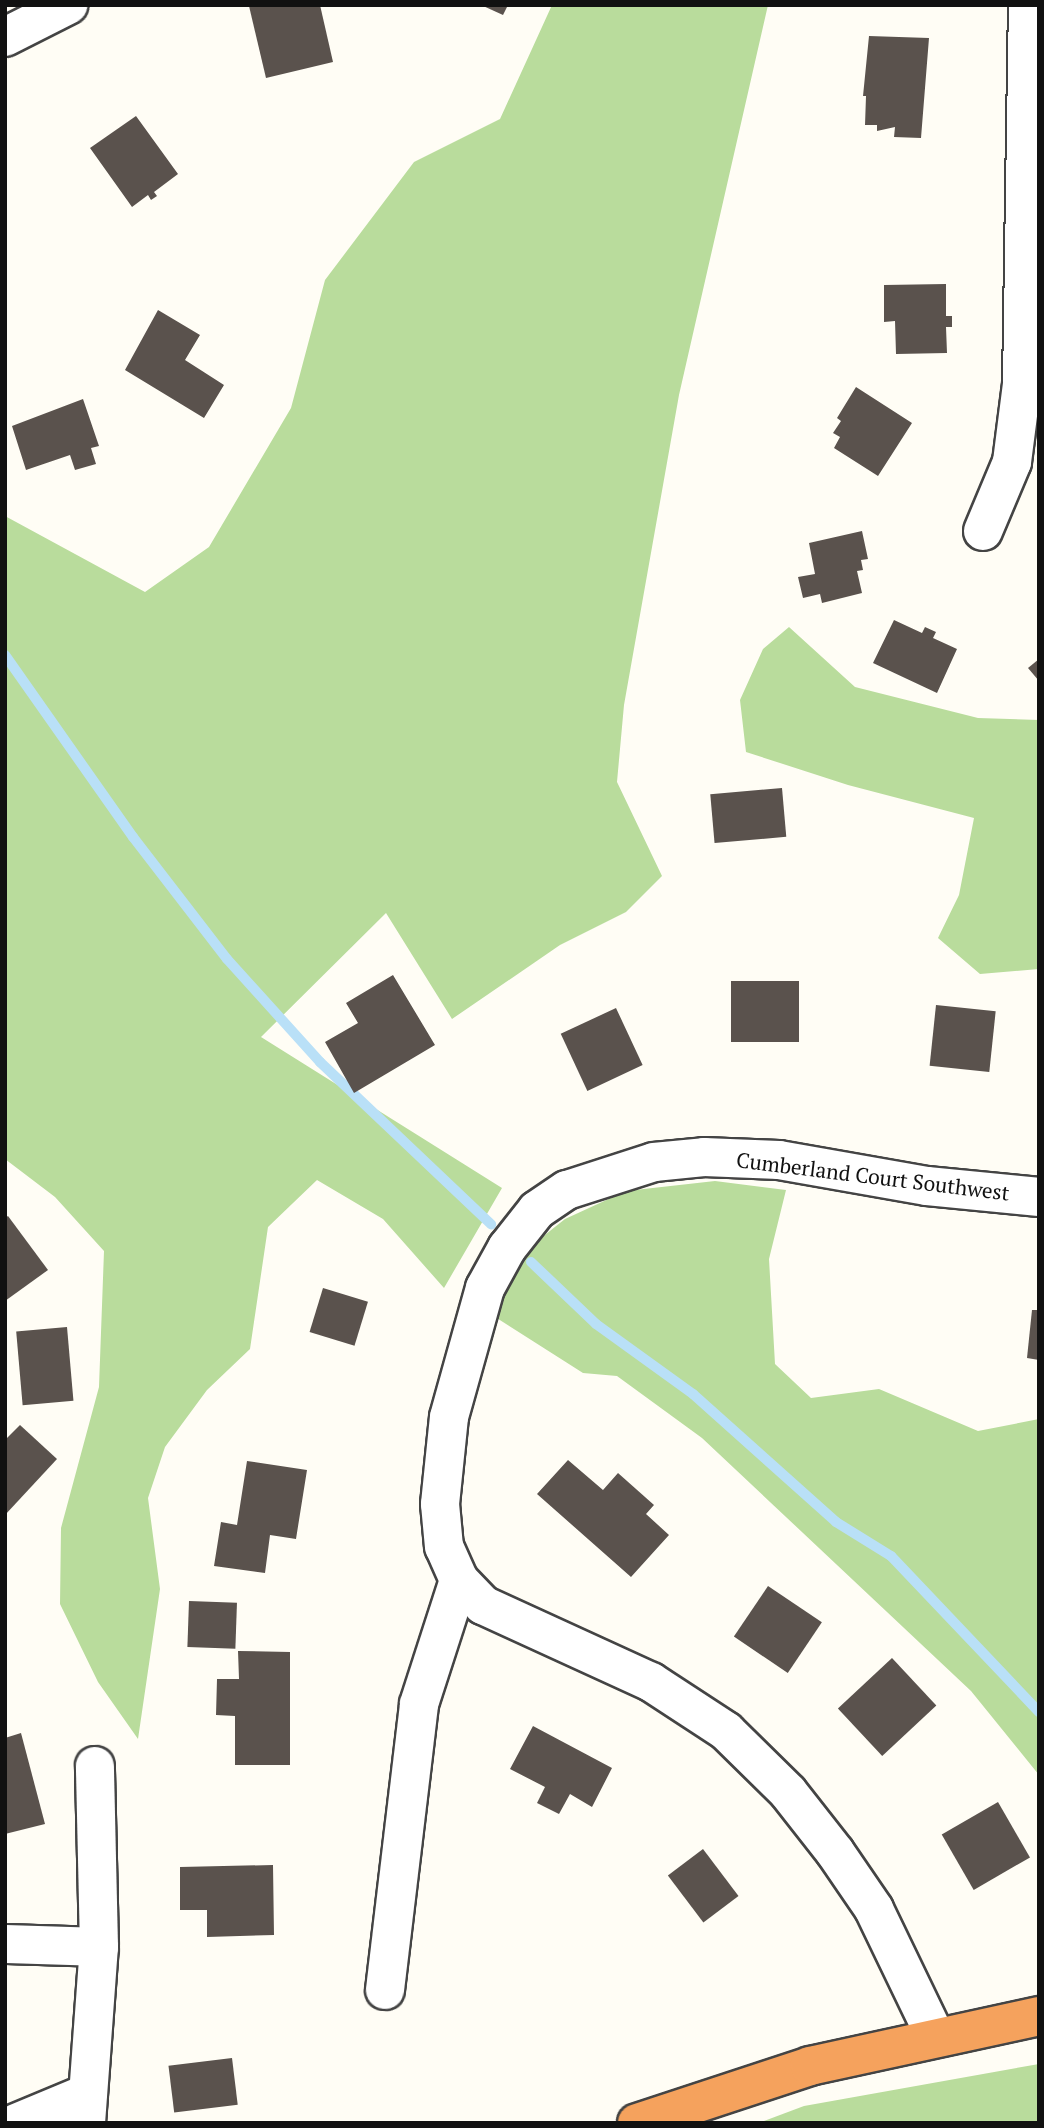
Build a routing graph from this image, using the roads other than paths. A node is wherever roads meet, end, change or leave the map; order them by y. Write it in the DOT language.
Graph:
graph roads {
  1 [pos="68,5"];
  2 [pos="1028,5"];
  3 [pos="5,37"];
  4 [pos="984,531"];
  5 [pos="1039,1197"];
  6 [pos="459,1580"];
  7 [pos="95,1766"];
  8 [pos="5,1944"];
  9 [pos="99,1947"];
  10 [pos="385,1990"];
  11 [pos="1039,2017"];
  12 [pos="936,2038"];
  13 [pos="87,2108"];
  14 [pos="16,2123"];
  15 [pos="637,2123"];
  1 -- 3 [label="street"];
  2 -- 4 [label="street"];
  5 -- 6 [label="street, Cumberland Court Southwest"];
  6 -- 10 [label="street"];
  6 -- 12 [label="street, Cumberland Court Southwest"];
  7 -- 9 [label="street"];
  8 -- 9 [label="street"];
  9 -- 13 [label="street"];
  11 -- 12 [label="highway"];
  12 -- 15 [label="highway"];
  13 -- 14 [label="street"];
}
